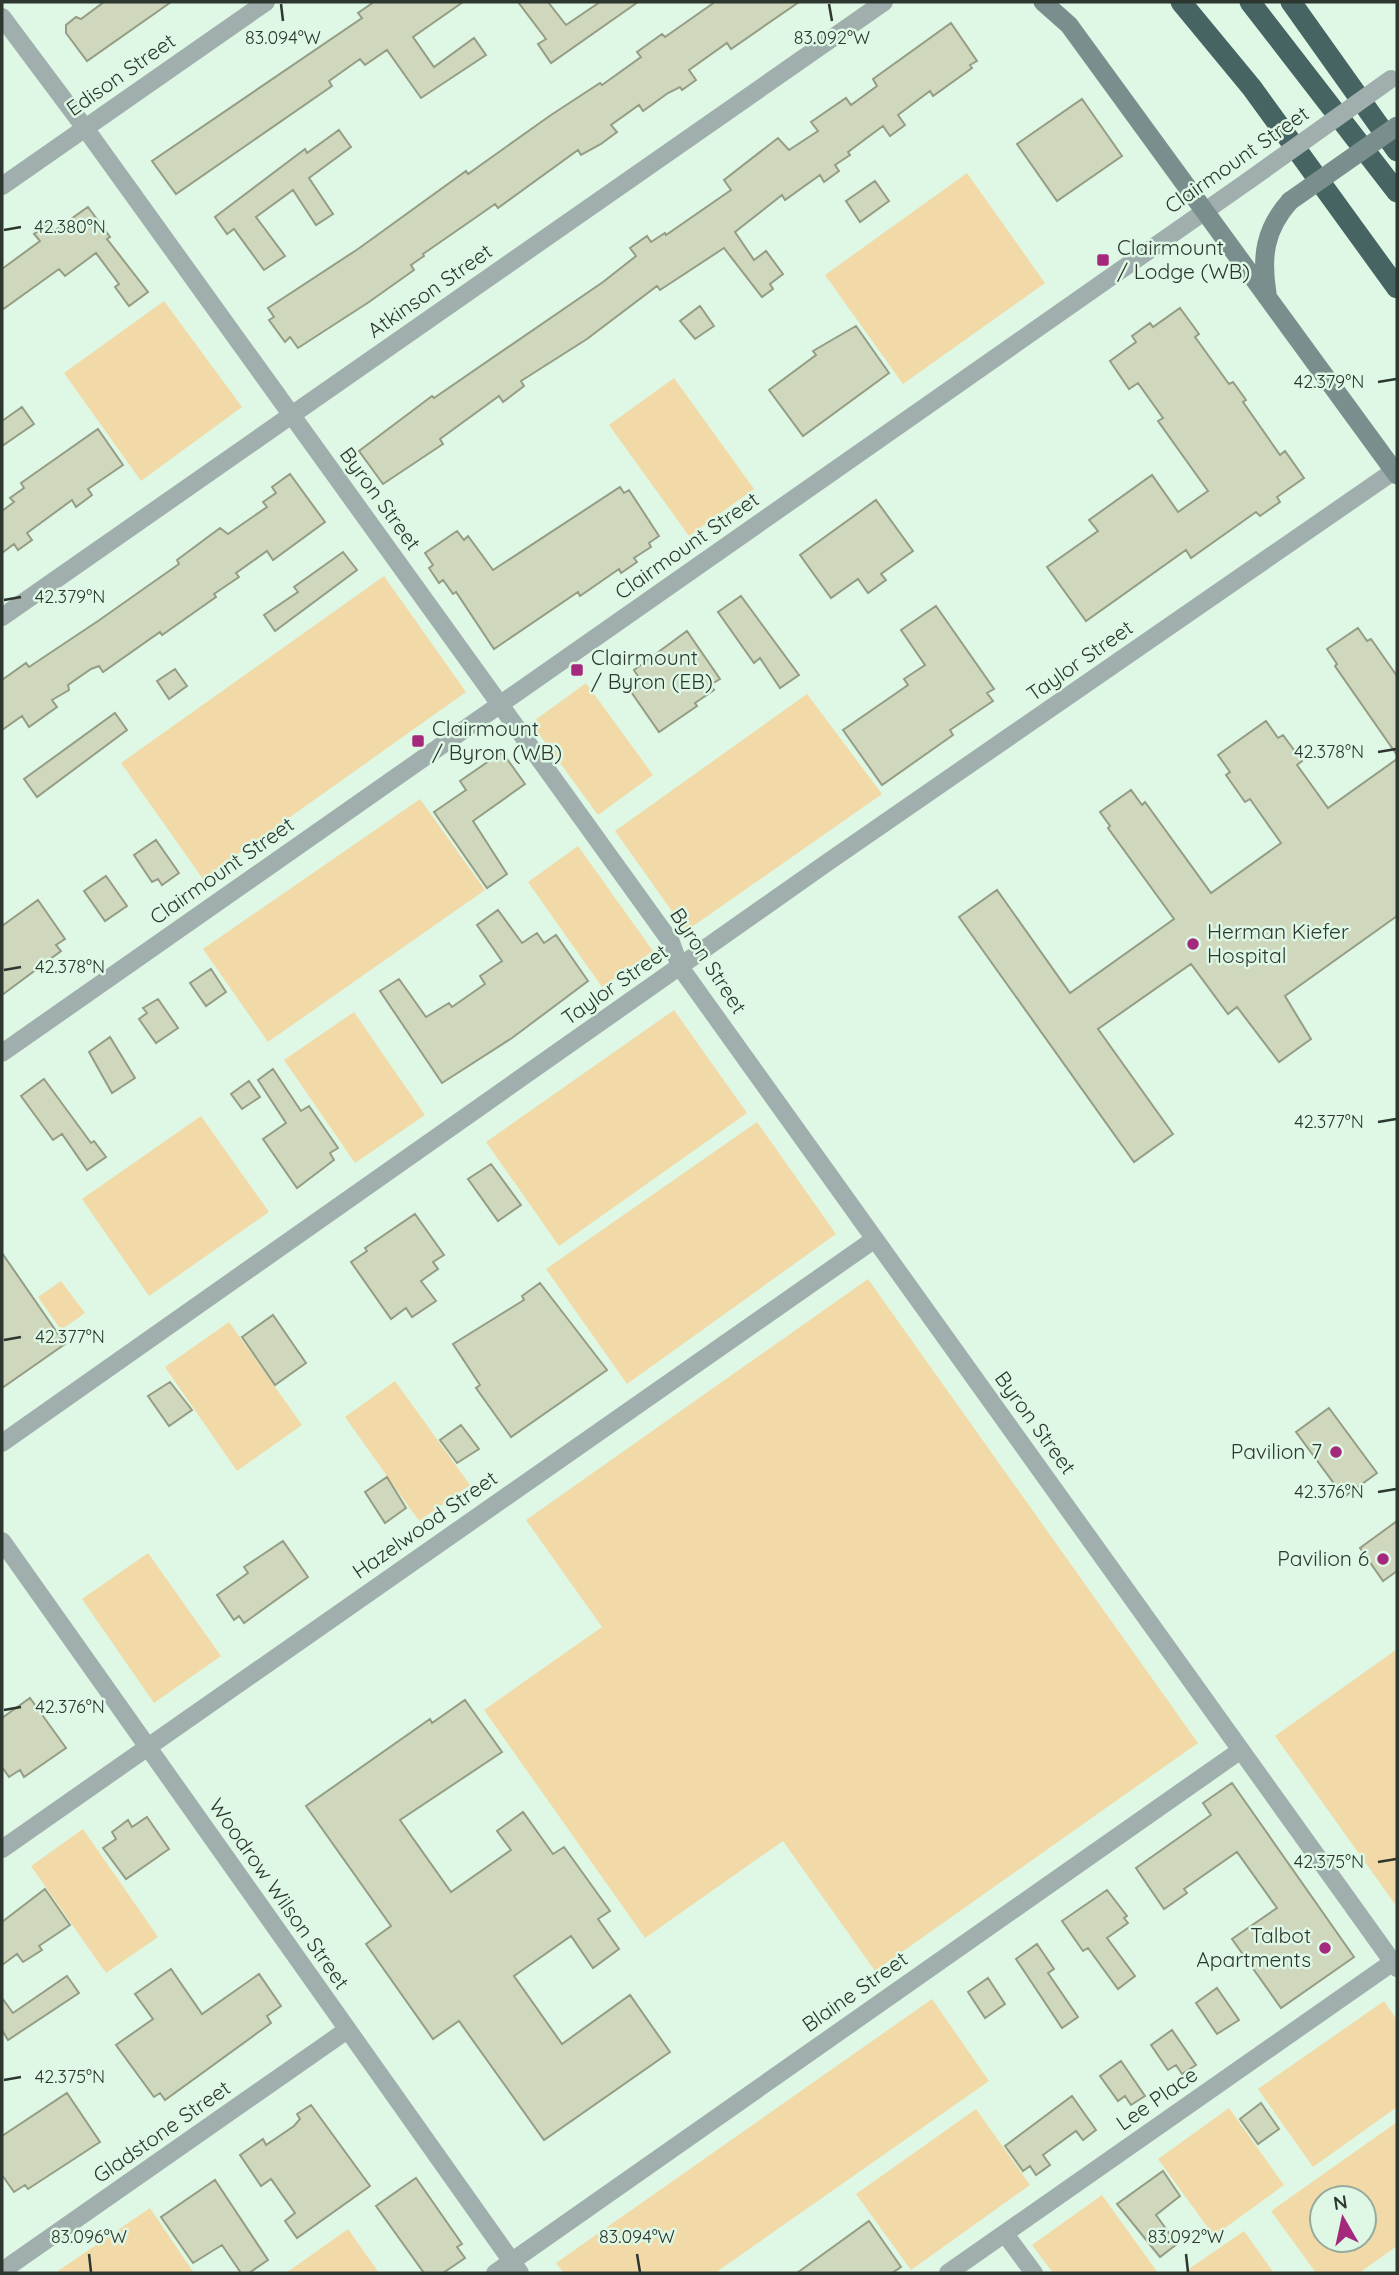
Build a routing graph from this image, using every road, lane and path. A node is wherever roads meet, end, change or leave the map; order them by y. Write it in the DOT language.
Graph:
graph roads {
  1 [pos="266,2"];
  2 [pos="884,2"];
  3 [pos="1043,2"];
  4 [pos="1181,2"];
  5 [pos="1250,2"];
  6 [pos="1291,2"];
  7 [pos="2,17"];
  8 [pos="1394,77"];
  9 [pos="1397,126"];
  10 [pos="85,128"];
  11 [pos="1397,150"];
  12 [pos="2,186"];
  13 [pos="1397,192"];
  14 [pos="1206,210"];
  15 [pos="1397,288"];
  16 [pos="1268,298"];
  17 [pos="290,416"];
  18 [pos="1395,473"];
  19 [pos="2,617"];
  20 [pos="501,704"];
  21 [pos="680,967"];
  22 [pos="2,1053"];
  23 [pos="875,1239"];
  24 [pos="2,1443"];
  25 [pos="2,1541"];
  26 [pos="146,1748"];
  27 [pos="1241,1750"];
  28 [pos="2,1849"];
  29 [pos="1395,1965"];
  30 [pos="347,2030"];
  31 [pos="1005,2234"];
  32 [pos="516,2267"];
  33 [pos="2,2271"];
  34 [pos="495,2273"];
  35 [pos="948,2273"];
  36 [pos="1034,2273"];
  1 -- 10 [label="street, Edison Street"];
  2 -- 17 [label="street, Atkinson Street"];
  3 -- 14 [label="main road"];
  4 -- 15 [label="highway"];
  5 -- 13 [label="highway"];
  6 -- 11 [label="highway"];
  7 -- 10 [label="street, Byron Street"];
  8 -- 14 [label="street, Clairmount Street, bridge"];
  9 -- 16 [label="main road, bridge"];
  10 -- 12 [label="street, Edison Street"];
  10 -- 17 [label="street, Byron Street"];
  14 -- 16 [label="main road"];
  14 -- 20 [label="street, Clairmount Street"];
  16 -- 18 [label="main road"];
  17 -- 19 [label="street, Atkinson Street"];
  17 -- 20 [label="street, Byron Street"];
  18 -- 21 [label="street, Taylor Street"];
  20 -- 21 [label="street, Byron Street"];
  20 -- 22 [label="street, Clairmount Street"];
  21 -- 23 [label="street, Byron Street"];
  21 -- 24 [label="street, Taylor Street"];
  23 -- 26 [label="street, Hazelwood Street"];
  23 -- 27 [label="street, Byron Street"];
  25 -- 26 [label="street, Woodrow Wilson Street"];
  26 -- 28 [label="street, Hazelwood Street"];
  26 -- 30 [label="street, Woodrow Wilson Street"];
  27 -- 29 [label="street, Byron Street"];
  27 -- 32 [label="street, Blaine Street"];
  29 -- 31 [label="street, Lee Place"];
  30 -- 32 [label="street, Woodrow Wilson Street"];
  30 -- 33 [label="street, Gladstone Street"];
  31 -- 35 [label="street, Lee Place"];
  31 -- 36 [label="street"];
  32 -- 34 [label="street, Blaine Street"];
}
